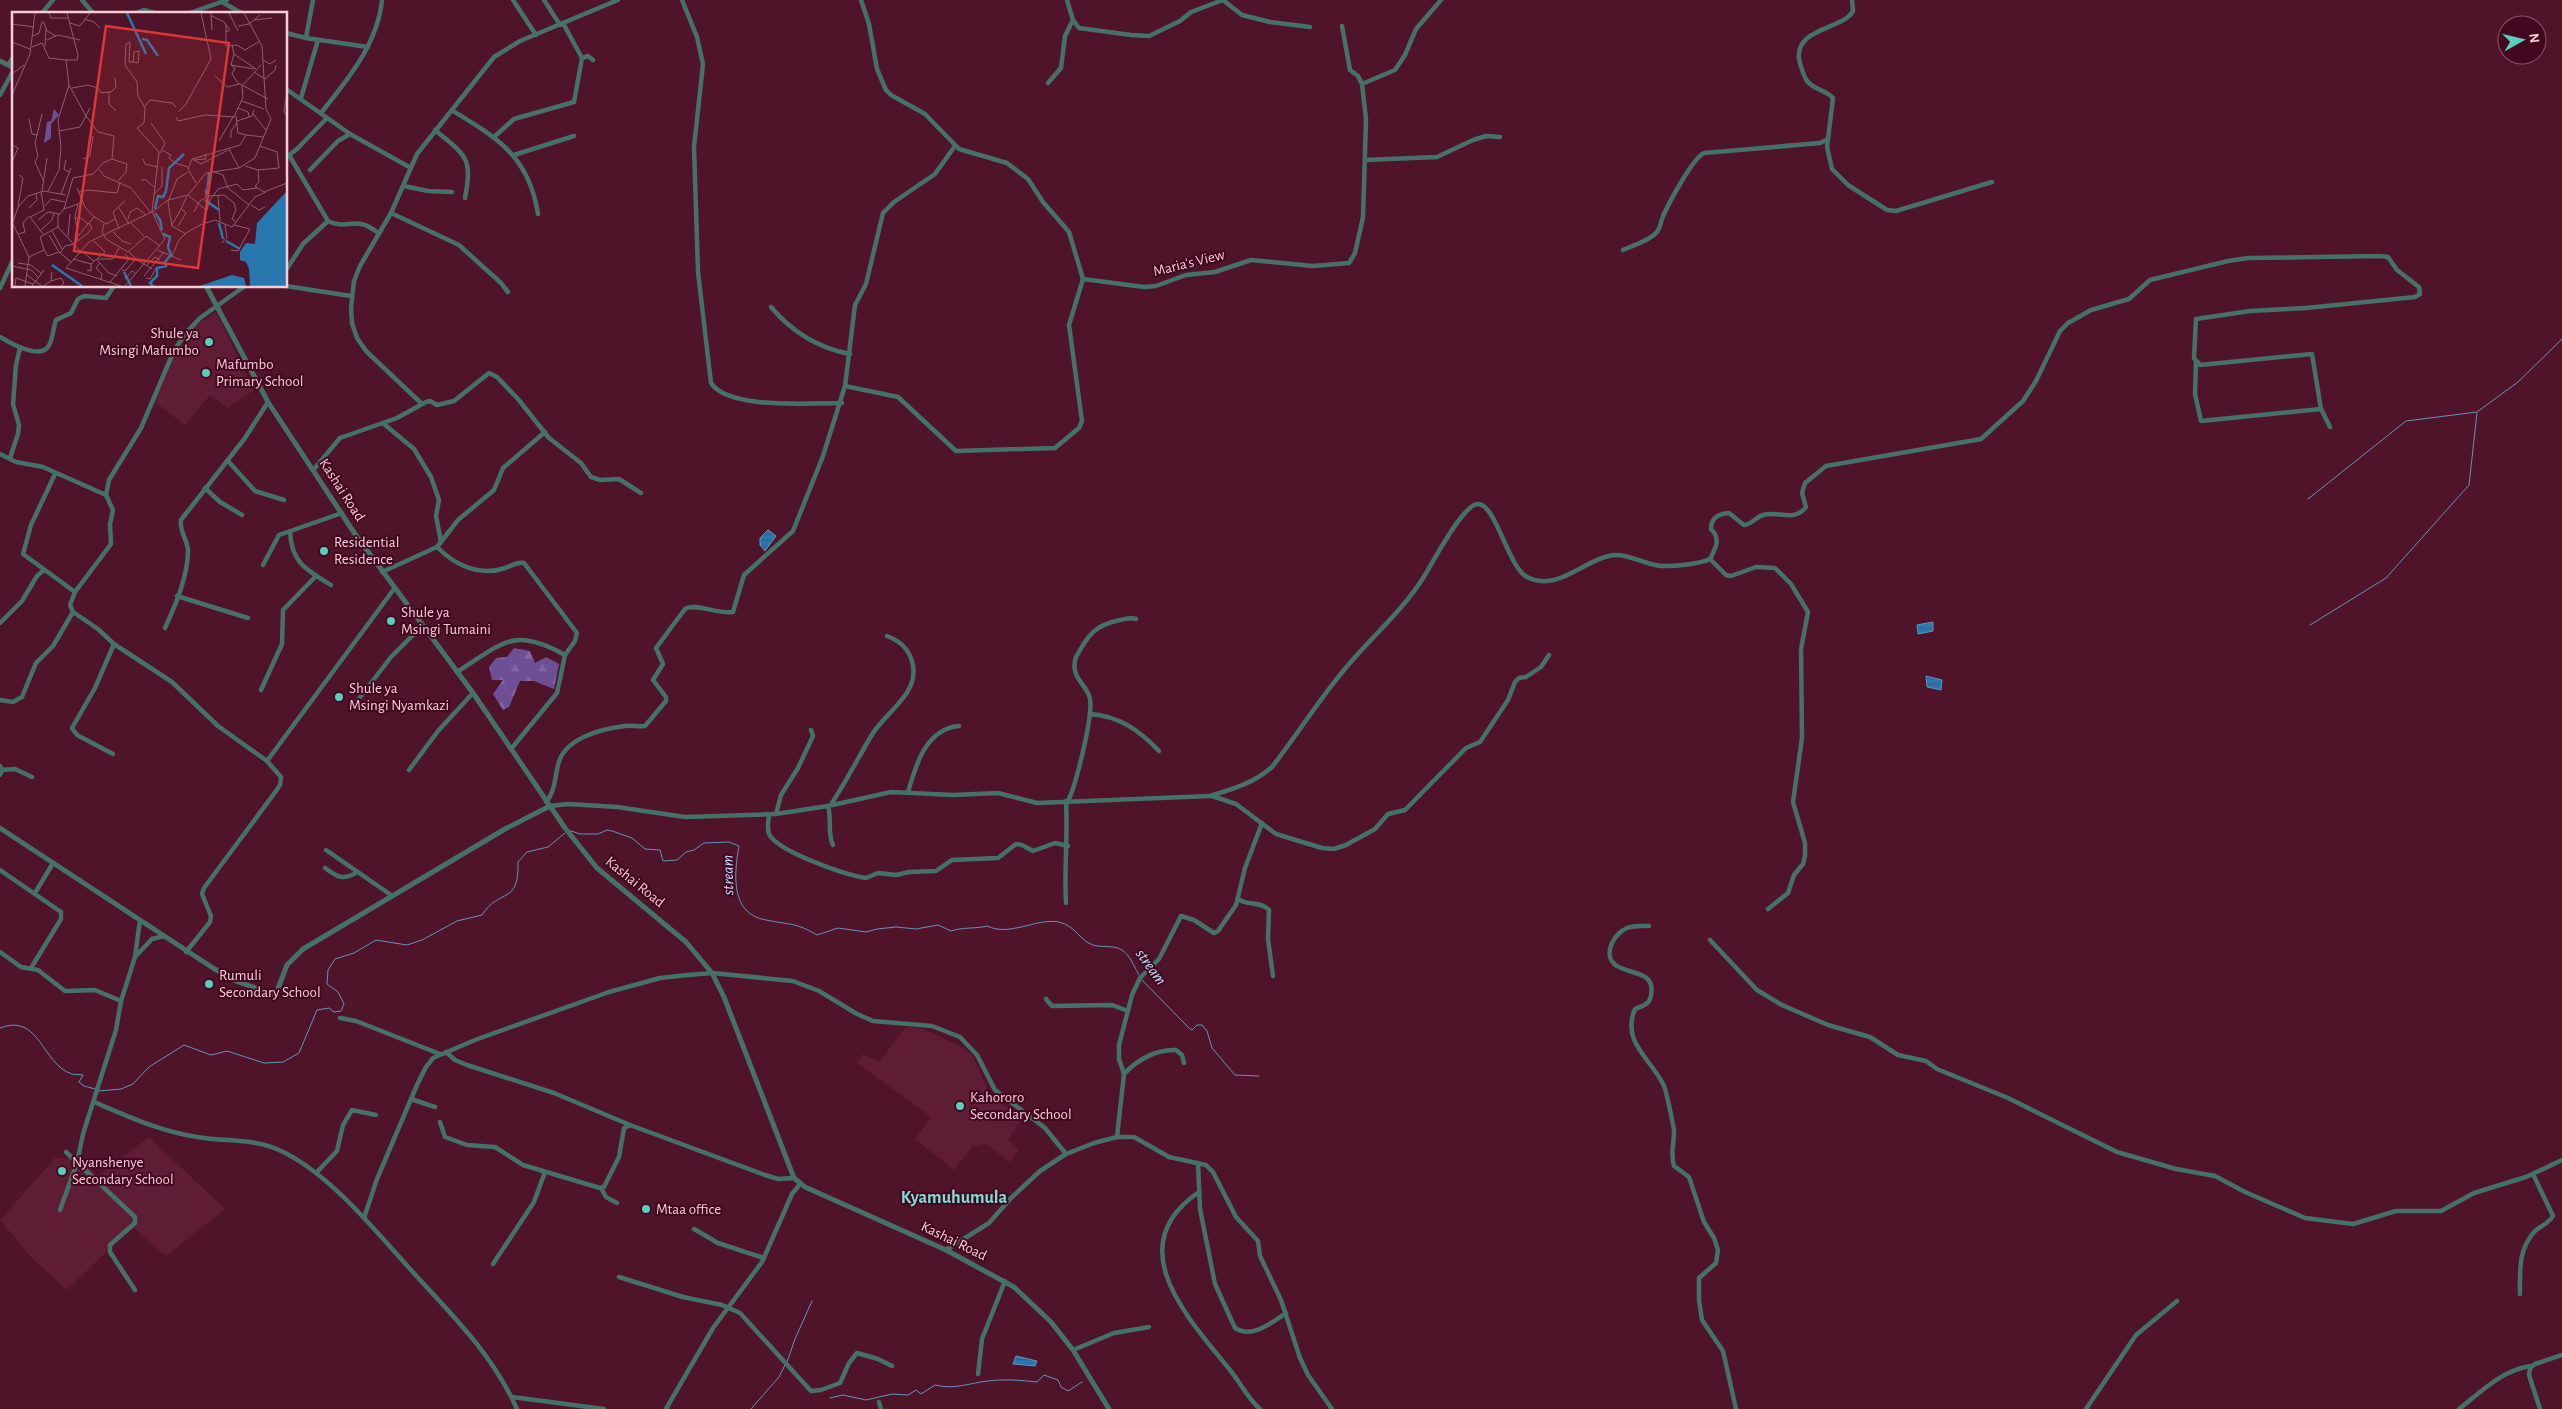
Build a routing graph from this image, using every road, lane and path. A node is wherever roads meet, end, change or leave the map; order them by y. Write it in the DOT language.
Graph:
graph roads {
  1 [pos="53,0"];
  2 [pos="82,0"];
  3 [pos="313,0"];
  4 [pos="382,0"];
  5 [pos="512,0"];
  6 [pos="544,0"];
  7 [pos="618,0"];
  8 [pos="682,0"];
  9 [pos="861,0"];
  10 [pos="1066,0"];
  11 [pos="1441,0"];
  12 [pos="1852,0"];
  13 [pos="224,1"];
  14 [pos="43,12"];
  15 [pos="92,12"];
  16 [pos="138,12"];
  17 [pos="151,12"];
  18 [pos="192,12"];
  19 [pos="240,12"];
  20 [pos="1072,20"];
  21 [pos="562,24"];
  22 [pos="1342,26"];
  23 [pos="1310,27"];
  24 [pos="288,34"];
  25 [pos="536,35"];
  26 [pos="306,38"];
  27 [pos="318,40"];
  28 [pos="368,47"];
  29 [pos="582,58"];
  30 [pos="592,60"];
  31 [pos="0,61"];
  32 [pos="12,67"];
  33 [pos="1048,83"];
  34 [pos="1362,84"];
  35 [pos="288,89"];
  36 [pos="0,95"];
  37 [pos="301,98"];
  38 [pos="453,111"];
  39 [pos="321,114"];
  40 [pos="327,118"];
  41 [pos="435,130"];
  42 [pos="350,134"];
  43 [pos="574,136"];
  44 [pos="494,137"];
  45 [pos="1500,137"];
  46 [pos="1828,139"];
  47 [pos="955,146"];
  48 [pos="288,155"];
  49 [pos="514,155"];
  50 [pos="288,158"];
  51 [pos="1365,160"];
  52 [pos="411,168"];
  53 [pos="310,170"];
  54 [pos="1992,182"];
  55 [pos="404,186"];
  56 [pos="452,192"];
  57 [pos="465,198"];
  58 [pos="391,213"];
  59 [pos="538,214"];
  60 [pos="328,221"];
  61 [pos="378,233"];
  62 [pos="1623,250"];
  63 [pos="12,262"];
  64 [pos="288,267"];
  65 [pos="1084,279"];
  66 [pos="288,286"];
  67 [pos="0,288"];
  68 [pos="113,288"];
  69 [pos="207,288"];
  70 [pos="242,288"];
  71 [pos="508,292"];
  72 [pos="352,296"];
  73 [pos="216,305"];
  74 [pos="771,306"];
  75 [pos="0,337"];
  76 [pos="20,348"];
  77 [pos="850,354"];
  78 [pos="2196,361"];
  79 [pos="845,386"];
  80 [pos="268,402"];
  81 [pos="842,403"];
  82 [pos="422,404"];
  83 [pos="2321,409"];
  84 [pos="384,424"];
  85 [pos="2330,428"];
  86 [pos="545,432"];
  87 [pos="0,454"];
  88 [pos="10,458"];
  89 [pos="228,461"];
  90 [pos="314,470"];
  91 [pos="55,474"];
  92 [pos="205,488"];
  93 [pos="641,493"];
  94 [pos="106,495"];
  95 [pos="284,500"];
  96 [pos="342,514"];
  97 [pos="242,515"];
  98 [pos="290,531"];
  99 [pos="441,542"];
  100 [pos="437,547"];
  101 [pos="1710,559"];
  102 [pos="263,565"];
  103 [pos="44,570"];
  104 [pos="382,572"];
  105 [pos="316,576"];
  106 [pos="330,585"];
  107 [pos="394,589"];
  108 [pos="76,592"];
  109 [pos="177,596"];
  110 [pos="73,612"];
  111 [pos="248,618"];
  112 [pos="1136,620"];
  113 [pos="0,623"];
  114 [pos="422,626"];
  115 [pos="165,628"];
  116 [pos="887,636"];
  117 [pos="114,644"];
  118 [pos="566,655"];
  119 [pos="1550,655"];
  120 [pos="457,672"];
  121 [pos="261,690"];
  122 [pos="473,693"];
  123 [pos="1,703"];
  124 [pos="351,709"];
  125 [pos="1090,714"];
  126 [pos="959,726"];
  127 [pos="810,730"];
  128 [pos="511,749"];
  129 [pos="1159,751"];
  130 [pos="113,754"];
  131 [pos="267,761"];
  132 [pos="1,770"];
  133 [pos="409,770"];
  134 [pos="32,778"];
  135 [pos="908,792"];
  136 [pos="1210,796"];
  137 [pos="1066,801"];
  138 [pos="548,804"];
  139 [pos="830,804"];
  140 [pos="776,814"];
  141 [pos="769,815"];
  142 [pos="1262,823"];
  143 [pos="0,828"];
  144 [pos="834,845"];
  145 [pos="1068,846"];
  146 [pos="326,850"];
  147 [pos="53,863"];
  148 [pos="325,868"];
  149 [pos="0,870"];
  150 [pos="358,872"];
  151 [pos="35,893"];
  152 [pos="391,895"];
  153 [pos="1238,899"];
  154 [pos="1066,903"];
  155 [pos="1768,909"];
  156 [pos="140,920"];
  157 [pos="1649,926"];
  158 [pos="168,937"];
  159 [pos="1710,940"];
  160 [pos="0,952"];
  161 [pos="186,952"];
  162 [pos="135,957"];
  163 [pos="31,968"];
  164 [pos="712,974"];
  165 [pos="1273,976"];
  166 [pos="1046,1000"];
  167 [pos="121,1001"];
  168 [pos="1128,1010"];
  169 [pos="340,1018"];
  170 [pos="446,1052"];
  171 [pos="440,1054"];
  172 [pos="1184,1063"];
  173 [pos="1124,1074"];
  174 [pos="411,1099"];
  175 [pos="94,1102"];
  176 [pos="435,1107"];
  177 [pos="376,1115"];
  178 [pos="440,1122"];
  179 [pos="630,1125"];
  180 [pos="1117,1137"];
  181 [pos="66,1152"];
  182 [pos="1066,1154"];
  183 [pos="2562,1160"];
  184 [pos="77,1162"];
  185 [pos="1198,1162"];
  186 [pos="545,1172"];
  187 [pos="316,1173"];
  188 [pos="2533,1174"];
  189 [pos="794,1178"];
  190 [pos="800,1184"];
  191 [pos="601,1188"];
  192 [pos="1199,1192"];
  193 [pos="617,1203"];
  194 [pos="60,1210"];
  195 [pos="364,1218"];
  196 [pos="694,1229"];
  197 [pos="946,1250"];
  198 [pos="764,1258"];
  199 [pos="493,1264"];
  200 [pos="619,1277"];
  201 [pos="1005,1281"];
  202 [pos="135,1290"];
  203 [pos="2520,1294"];
  204 [pos="2177,1302"];
  205 [pos="728,1307"];
  206 [pos="1286,1313"];
  207 [pos="1149,1327"];
  208 [pos="1074,1350"];
  209 [pos="2562,1355"];
  210 [pos="892,1366"];
  211 [pos="2531,1366"];
  212 [pos="978,1374"];
  213 [pos="512,1397"];
  214 [pos="879,1402"];
  215 [pos="517,1409"];
  216 [pos="604,1409"];
  217 [pos="666,1409"];
  218 [pos="881,1409"];
  219 [pos="1110,1409"];
  220 [pos="1260,1409"];
  221 [pos="1332,1409"];
  222 [pos="1736,1409"];
  223 [pos="2086,1409"];
  224 [pos="2459,1409"];
  225 [pos="2540,1409"];
  1 -- 14 [label="street"];
  2 -- 15 [label="street"];
  3 -- 26 [label="street"];
  4 -- 28 [label="street"];
  5 -- 25 [label="street"];
  6 -- 21 [label="street"];
  7 -- 21 [label="street"];
  8 -- 81 [label="street"];
  9 -- 47 [label="street"];
  10 -- 20 [label="street"];
  11 -- 34 [label="street"];
  12 -- 46 [label="street"];
  13 -- 18 [label="street"];
  13 -- 19 [label="street"];
  16 -- 17 [label="street"];
  20 -- 23 [label="street"];
  20 -- 33 [label="street"];
  21 -- 25 [label="street"];
  21 -- 29 [label="street"];
  22 -- 34 [label="street"];
  24 -- 26 [label="street"];
  25 -- 38 [label="street"];
  26 -- 27 [label="street"];
  27 -- 28 [label="street"];
  27 -- 37 [label="street"];
  28 -- 39 [label="street"];
  29 -- 30 [label="street"];
  29 -- 44 [label="street"];
  31 -- 32 [label="street"];
  32 -- 36 [label="street"];
  34 -- 51 [label="street, Maria's View"];
  35 -- 37 [label="street"];
  37 -- 39 [label="street"];
  38 -- 41 [label="street"];
  38 -- 44 [label="street"];
  39 -- 40 [label="street"];
  40 -- 42 [label="street"];
  40 -- 48 [label="street"];
  41 -- 52 [label="street"];
  41 -- 57 [label="street"];
  42 -- 52 [label="street"];
  42 -- 53 [label="street"];
  43 -- 49 [label="street"];
  44 -- 49 [label="street"];
  45 -- 51 [label="street"];
  46 -- 54 [label="street"];
  46 -- 62 [label="street"];
  47 -- 65 [label="street"];
  47 -- 77 [label="street"];
  49 -- 59 [label="street"];
  50 -- 60 [label="street"];
  51 -- 65 [label="street, Maria's View"];
  52 -- 55 [label="street"];
  55 -- 56 [label="street"];
  55 -- 58 [label="street"];
  58 -- 61 [label="street"];
  58 -- 71 [label="street"];
  60 -- 61 [label="street"];
  60 -- 64 [label="street"];
  61 -- 72 [label="street"];
  63 -- 67 [label="street"];
  65 -- 79 [label="street"];
  66 -- 72 [label="street"];
  68 -- 76 [label="street"];
  69 -- 73 [label="street, Kashai Road"];
  70 -- 73 [label="street"];
  72 -- 82 [label="street"];
  73 -- 80 [label="street, Kashai Road"];
  73 -- 94 [label="street"];
  74 -- 77 [label="street"];
  75 -- 76 [label="street"];
  76 -- 88 [label="street"];
  77 -- 79 [label="street"];
  78 -- 83 [label="street"];
  78 -- 83 [label="street"];
  78 -- 101 [label="street"];
  79 -- 81 [label="street"];
  80 -- 89 [label="street"];
  80 -- 90 [label="street, Kashai Road"];
  81 -- 138 [label="street"];
  82 -- 84 [label="street"];
  82 -- 86 [label="street"];
  83 -- 85 [label="street"];
  84 -- 90 [label="street"];
  84 -- 99 [label="street"];
  86 -- 93 [label="street"];
  86 -- 99 [label="street"];
  87 -- 88 [label="street"];
  88 -- 91 [label="street"];
  89 -- 92 [label="street"];
  89 -- 95 [label="street"];
  90 -- 96 [label="street, Kashai Road"];
  91 -- 94 [label="street"];
  91 -- 103 [label="street"];
  92 -- 97 [label="street"];
  92 -- 109 [label="street"];
  94 -- 108 [label="street"];
  96 -- 98 [label="street"];
  96 -- 104 [label="street, Kashai Road"];
  98 -- 102 [label="street"];
  98 -- 105 [label="street"];
  99 -- 100 [label="street"];
  100 -- 104 [label="street"];
  100 -- 118 [label="street"];
  101 -- 136 [label="street"];
  101 -- 155 [label="street"];
  103 -- 108 [label="street"];
  103 -- 113 [label="street"];
  104 -- 107 [label="street, Kashai Road"];
  105 -- 106 [label="street"];
  105 -- 121 [label="street"];
  107 -- 114 [label="street, Kashai Road"];
  107 -- 131 [label="street"];
  108 -- 110 [label="street"];
  109 -- 111 [label="street"];
  109 -- 115 [label="street"];
  110 -- 117 [label="street"];
  110 -- 123 [label="street"];
  112 -- 125 [label="street"];
  114 -- 120 [label="street, Kashai Road"];
  114 -- 124 [label="street"];
  116 -- 139 [label="street"];
  117 -- 130 [label="street"];
  117 -- 131 [label="street"];
  118 -- 120 [label="street"];
  118 -- 128 [label="street"];
  119 -- 142 [label="street"];
  120 -- 122 [label="street, Kashai Road"];
  122 -- 128 [label="street, Kashai Road"];
  122 -- 133 [label="street"];
  125 -- 129 [label="street"];
  125 -- 137 [label="street"];
  126 -- 135 [label="street"];
  127 -- 140 [label="street"];
  128 -- 138 [label="street, Kashai Road"];
  131 -- 161 [label="street"];
  132 -- 134 [label="street"];
  135 -- 137 [label="street"];
  135 -- 139 [label="street"];
  136 -- 137 [label="street"];
  136 -- 142 [label="street"];
  137 -- 145 [label="street"];
  138 -- 141 [label="street"];
  138 -- 152 [label="street"];
  138 -- 164 [label="street, Kashai Road"];
  139 -- 140 [label="street"];
  139 -- 144 [label="street"];
  140 -- 141 [label="street"];
  141 -- 145 [label="street"];
  142 -- 153 [label="street"];
  143 -- 147 [label="street"];
  145 -- 154 [label="street"];
  146 -- 150 [label="street"];
  147 -- 151 [label="street"];
  147 -- 156 [label="street"];
  148 -- 150 [label="street"];
  149 -- 151 [label="street"];
  150 -- 152 [label="street"];
  151 -- 163 [label="street"];
  152 -- 161 [label="street"];
  153 -- 165 [label="street"];
  153 -- 168 [label="street"];
  156 -- 158 [label="street"];
  156 -- 162 [label="street"];
  157 -- 222 [label="street"];
  158 -- 161 [label="street"];
  158 -- 162 [label="street"];
  159 -- 188 [label="street"];
  160 -- 163 [label="street"];
  162 -- 167 [label="street"];
  163 -- 167 [label="street"];
  164 -- 170 [label="street"];
  164 -- 182 [label="street"];
  164 -- 189 [label="street, Kashai Road"];
  166 -- 168 [label="street"];
  167 -- 175 [label="street"];
  168 -- 173 [label="street"];
  169 -- 171 [label="street"];
  170 -- 171 [label="street"];
  170 -- 179 [label="street"];
  171 -- 174 [label="street"];
  172 -- 173 [label="street"];
  173 -- 180 [label="street"];
  174 -- 176 [label="street"];
  174 -- 195 [label="street"];
  175 -- 184 [label="street"];
  175 -- 187 [label="street"];
  177 -- 187 [label="street"];
  178 -- 186 [label="street"];
  179 -- 189 [label="street"];
  179 -- 191 [label="street"];
  180 -- 182 [label="street"];
  180 -- 185 [label="street"];
  181 -- 184 [label="street"];
  182 -- 197 [label="street"];
  183 -- 188 [label="street"];
  184 -- 194 [label="street"];
  184 -- 202 [label="street"];
  185 -- 192 [label="street"];
  185 -- 206 [label="street"];
  186 -- 191 [label="street"];
  186 -- 199 [label="street"];
  187 -- 195 [label="street"];
  188 -- 203 [label="street"];
  189 -- 190 [label="street, Kashai Road"];
  190 -- 197 [label="street, Kashai Road"];
  190 -- 198 [label="street"];
  191 -- 193 [label="street"];
  192 -- 206 [label="street"];
  192 -- 220 [label="street"];
  195 -- 213 [label="street"];
  196 -- 198 [label="street"];
  197 -- 201 [label="street, Kashai Road"];
  198 -- 205 [label="street"];
  200 -- 205 [label="street"];
  201 -- 208 [label="street, Kashai Road"];
  201 -- 212 [label="street"];
  204 -- 223 [label="street"];
  205 -- 210 [label="street"];
  205 -- 217 [label="street"];
  206 -- 221 [label="street"];
  207 -- 208 [label="street"];
  208 -- 219 [label="street, Kashai Road"];
  209 -- 211 [label="street"];
  211 -- 224 [label="street"];
  211 -- 225 [label="street"];
  213 -- 215 [label="street"];
  213 -- 216 [label="street"];
  214 -- 218 [label="street"];
}
